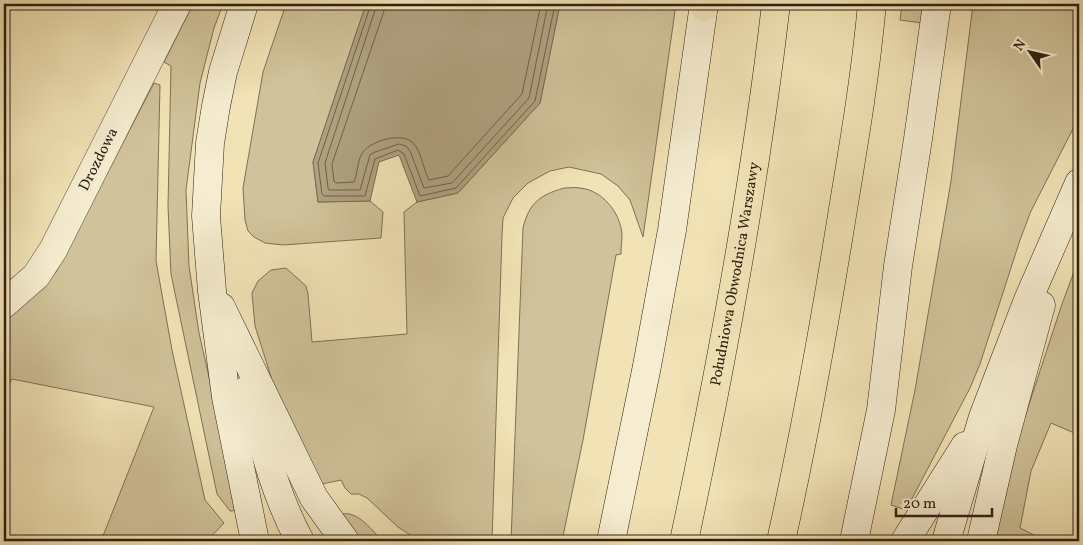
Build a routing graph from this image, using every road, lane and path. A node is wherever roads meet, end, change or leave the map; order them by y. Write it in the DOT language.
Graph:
graph roads {
  1 [pos="177,4"];
  2 [pos="244,4"];
  3 [pos="776,4"];
  4 [pos="872,4"];
  5 [pos="936,4"];
  6 [pos="704,5"];
  7 [pos="1079,184"];
  8 [pos="1060,226"];
  9 [pos="212,291"];
  10 [pos="4,304"];
  11 [pos="233,330"];
  12 [pos="982,417"];
  13 [pos="255,541"];
  14 [pos="300,541"];
  15 [pos="345,541"];
  16 [pos="611,541"];
  17 [pos="684,541"];
  18 [pos="781,541"];
  19 [pos="854,541"];
  20 [pos="905,541"];
  21 [pos="946,541"];
  22 [pos="981,541"];
  1 -- 10 [label="main road, Drozdowa"];
  2 -- 9 [label="main road"];
  3 -- 17 [label="highway, Południowa Obwodnica Warszawy"];
  4 -- 18 [label="highway"];
  5 -- 19 [label="main road"];
  6 -- 16 [label="main road"];
  7 -- 8 [label="main road"];
  8 -- 12 [label="main road"];
  8 -- 22 [label="main road"];
  9 -- 11 [label="main road"];
  9 -- 13 [label="main road"];
  11 -- 14 [label="main road"];
  11 -- 15 [label="main road"];
  12 -- 20 [label="main road"];
  12 -- 21 [label="main road"];
}
